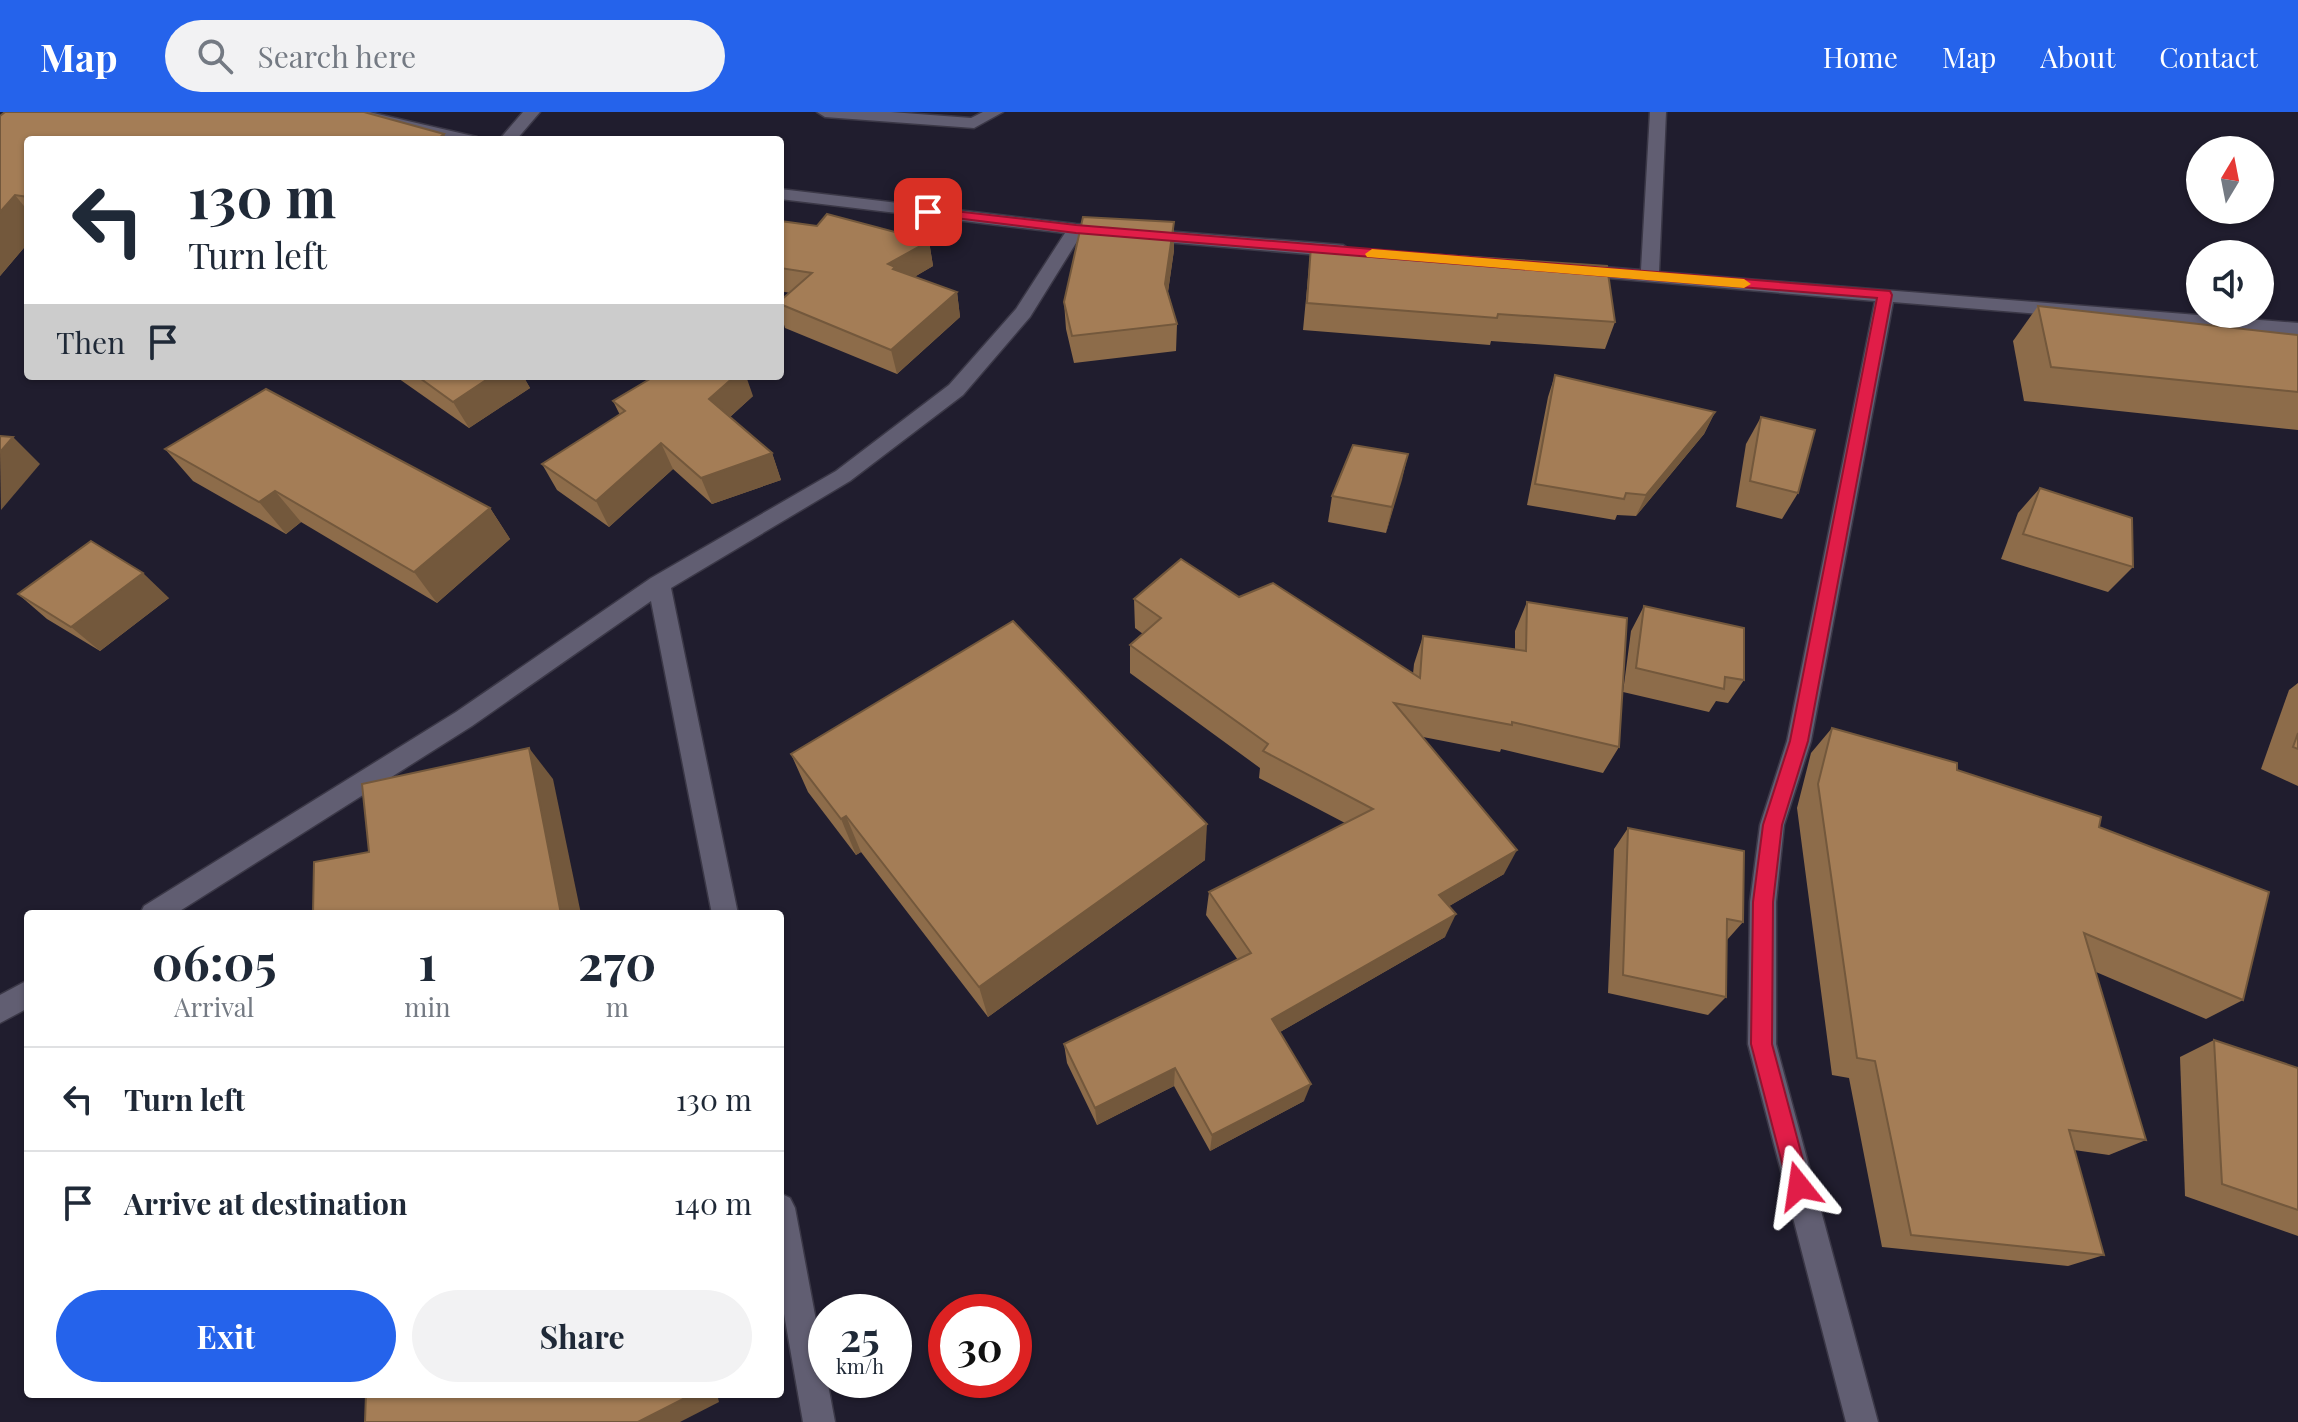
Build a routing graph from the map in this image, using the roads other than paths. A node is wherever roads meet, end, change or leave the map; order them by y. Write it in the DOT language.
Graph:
graph roads {
  1 [pos="348,112"];
  2 [pos="532,112"];
  3 [pos="825,112"];
  4 [pos="995,112"];
  5 [pos="1658,112"];
  6 [pos="453,136"];
  7 [pos="511,136"];
  8 [pos="784,194"];
  9 [pos="1076,229"];
  10 [pos="1363,253"];
  11 [pos="1554,269"];
  12 [pos="1650,277"];
  13 [pos="1885,295"];
  14 [pos="2298,329"];
  15 [pos="659,584"];
  16 [pos="159,910"];
  17 [pos="724,910"];
  18 [pos="24,995"];
  19 [pos="0,1010"];
  20 [pos="784,1230"];
  21 [pos="819,1422"];
  22 [pos="1862,1422"];
  1 -- 6 [label="street"];
  2 -- 7 [label="street"];
  3 -- 4 [label="street"];
  5 -- 12 [label="street"];
  8 -- 9 [label="street"];
  9 -- 10 [label="street"];
  9 -- 15 [label="street"];
  11 -- 12 [label="street"];
  12 -- 13 [label="street"];
  13 -- 14 [label="street"];
  13 -- 22 [label="street"];
  15 -- 16 [label="street"];
  15 -- 17 [label="street"];
  18 -- 19 [label="street"];
  20 -- 21 [label="street"];
}
